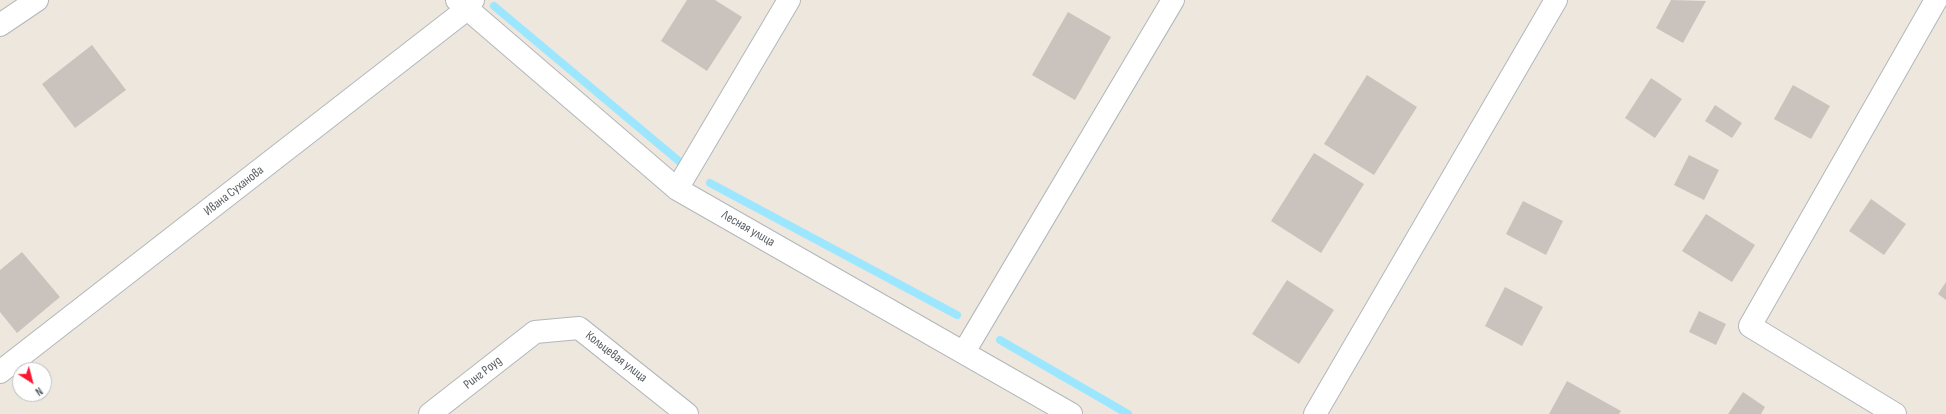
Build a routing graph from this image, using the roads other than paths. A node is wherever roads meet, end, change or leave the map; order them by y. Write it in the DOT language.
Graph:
graph roads {
  1 [pos="37,0"];
  2 [pos="789,0"];
  3 [pos="1173,0"];
  4 [pos="1556,0"];
  5 [pos="1936,0"];
  6 [pos="466,3"];
  7 [pos="0,25"];
  8 [pos="677,189"];
  9 [pos="535,332"];
  10 [pos="964,352"];
  11 [pos="0,372"];
  12 [pos="430,414"];
  13 [pos="687,414"];
  14 [pos="1071,414"];
  15 [pos="1315,414"];
  16 [pos="1895,414"];
  1 -- 7 [label="street"];
  2 -- 8 [label="street"];
  3 -- 10 [label="street"];
  4 -- 15 [label="street"];
  5 -- 16 [label="street"];
  6 -- 8 [label="street, Лесная улица"];
  6 -- 11 [label="street, Ивана Суханова"];
  8 -- 10 [label="street, Лесная улица"];
  9 -- 12 [label="street, Ринг Роуд"];
  9 -- 13 [label="street, Кольцевая улица"];
  10 -- 14 [label="street, Лесная улица"];
}
